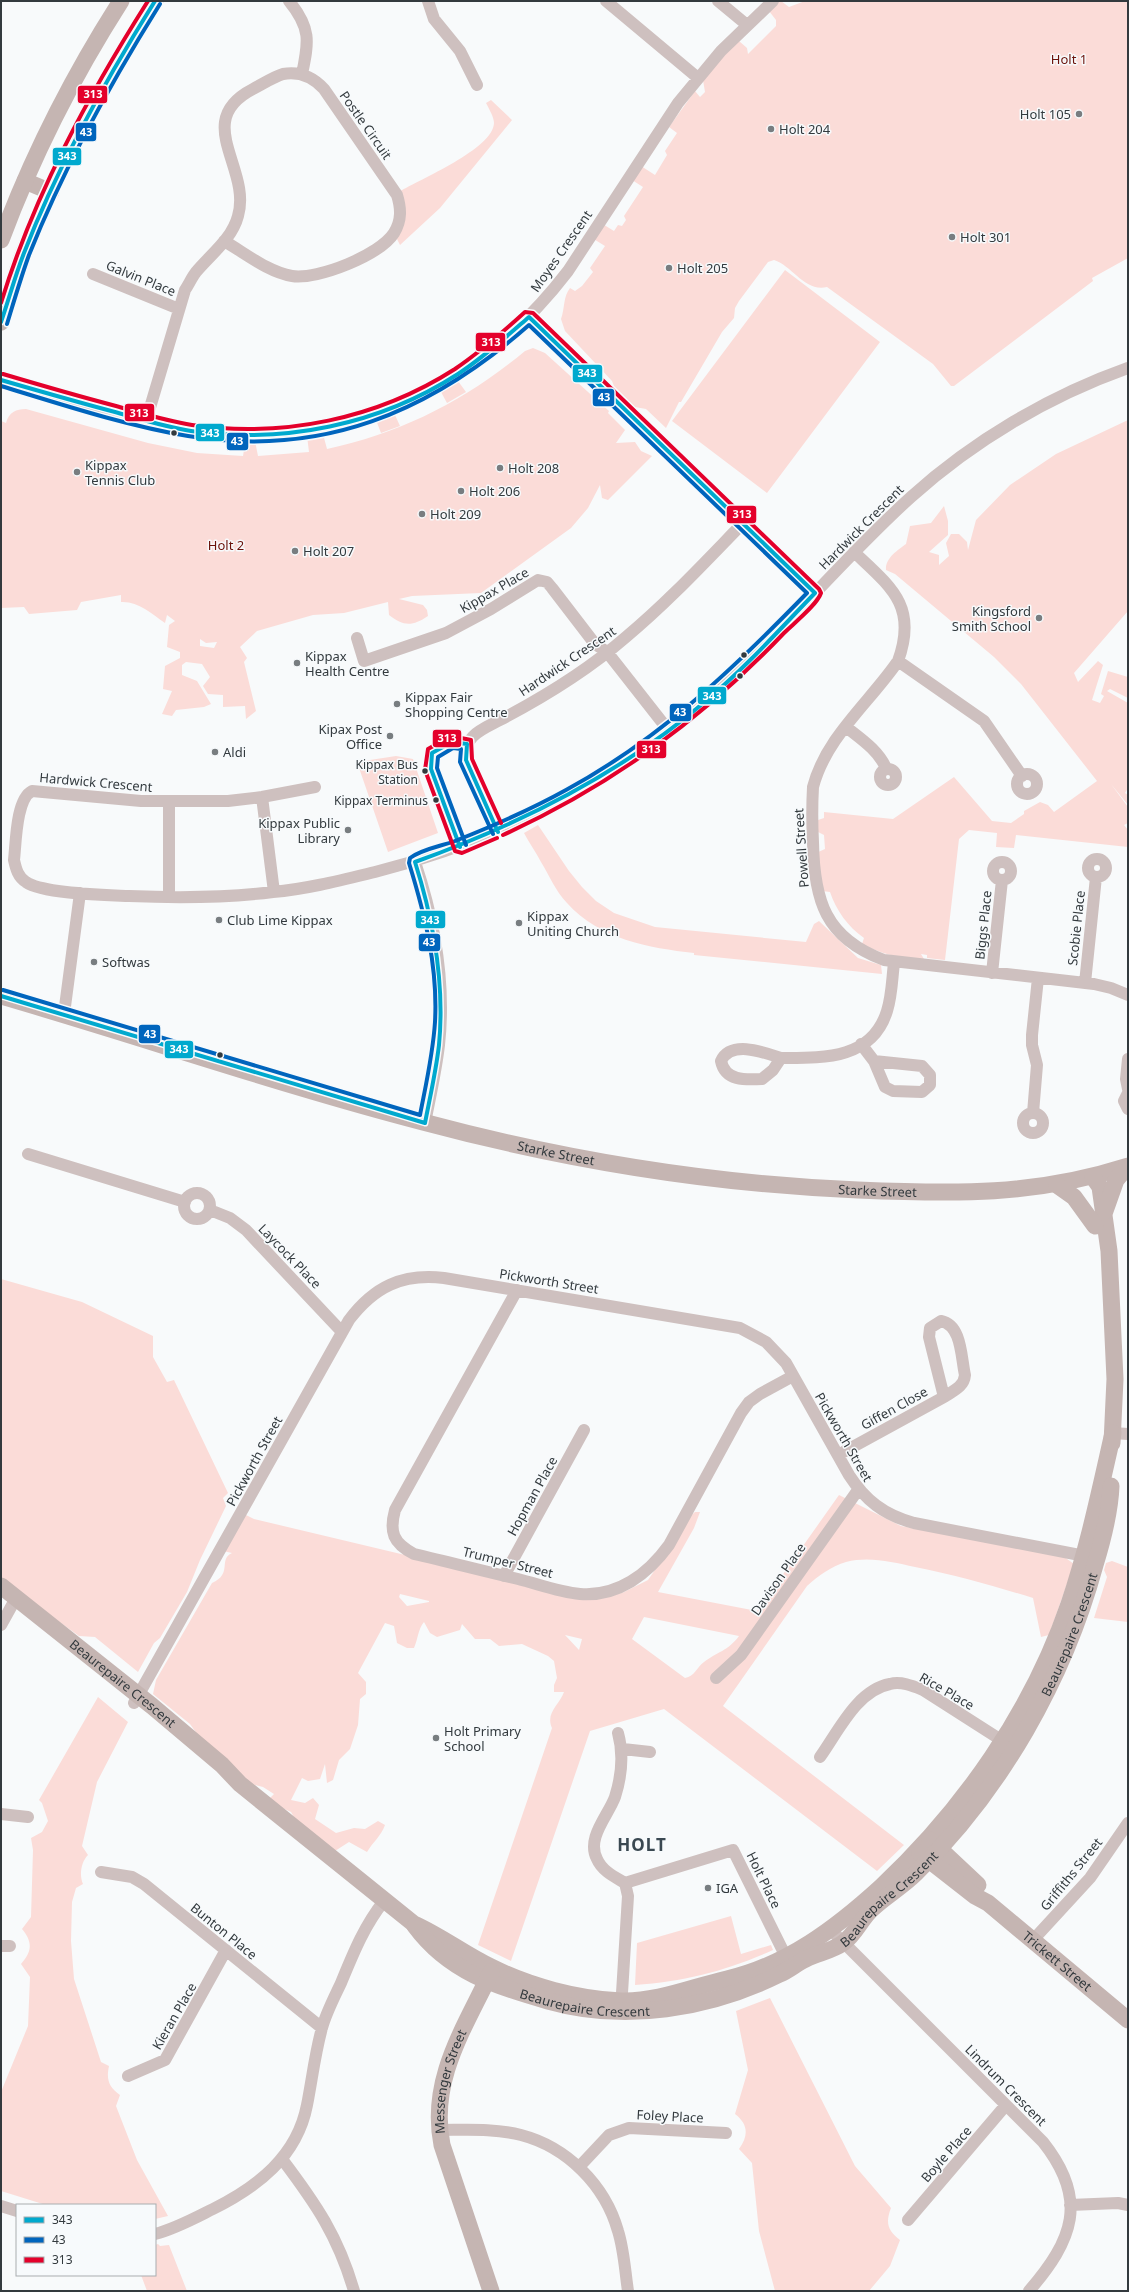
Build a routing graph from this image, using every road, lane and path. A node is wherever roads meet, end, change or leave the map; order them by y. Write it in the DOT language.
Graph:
graph roads {
  1 [pos="121,1"];
  2 [pos="155,1"];
  3 [pos="289,1"];
  4 [pos="428,1"];
  5 [pos="606,1"];
  6 [pos="718,1"];
  7 [pos="773,1"];
  8 [pos="747,25"];
  9 [pos="302,74"];
  10 [pos="698,78"];
  11 [pos="477,85"];
  12 [pos="25,181"];
  13 [pos="51,192"];
  14 [pos="1,240"];
  15 [pos="224,241"];
  16 [pos="93,274"];
  17 [pos="179,308"];
  18 [pos="529,317"];
  19 [pos="1,322"];
  20 [pos="1128,368"];
  21 [pos="1,380"];
  22 [pos="146,421"];
  23 [pos="743,523"];
  24 [pos="854,552"];
  25 [pos="815,593"];
  26 [pos="357,638"];
  27 [pos="607,652"];
  28 [pos="898,661"];
  29 [pos="846,727"];
  30 [pos="669,731"];
  31 [pos="886,768"];
  32 [pos="1022,776"];
  33 [pos="315,786"];
  34 [pos="262,797"];
  35 [pos="169,802"];
  36 [pos="498,832"];
  37 [pos="415,862"];
  38 [pos="1096,877"];
  39 [pos="1002,880"];
  40 [pos="274,892"];
  41 [pos="80,893"];
  42 [pos="169,897"];
  43 [pos="894,962"];
  44 [pos="992,973"];
  45 [pos="1038,978"];
  46 [pos="1085,983"];
  47 [pos="1128,995"];
  48 [pos="1,996"];
  49 [pos="64,1014"];
  50 [pos="861,1044"];
  51 [pos="781,1058"];
  52 [pos="1128,1059"];
  53 [pos="874,1061"];
  54 [pos="1128,1089"];
  55 [pos="1128,1093"];
  56 [pos="1128,1109"];
  57 [pos="1033,1113"];
  58 [pos="425,1123"];
  59 [pos="28,1154"];
  60 [pos="1127,1166"];
  61 [pos="1093,1177"];
  62 [pos="1057,1185"];
  63 [pos="185,1202"];
  64 [pos="210,1210"];
  65 [pos="1105,1211"];
  66 [pos="1095,1226"];
  67 [pos="1109,1278"];
  68 [pos="517,1290"];
  69 [pos="342,1332"];
  70 [pos="793,1376"];
  71 [pos="944,1396"];
  72 [pos="584,1430"];
  73 [pos="1120,1434"];
  74 [pos="838,1455"];
  75 [pos="858,1490"];
  76 [pos="1090,1557"];
  77 [pos="504,1576"];
  78 [pos="1,1586"];
  79 [pos="10,1601"];
  80 [pos="1,1625"];
  81 [pos="716,1678"];
  82 [pos="136,1699"];
  83 [pos="618,1733"];
  84 [pos="1009,1745"];
  85 [pos="623,1749"];
  86 [pos="650,1752"];
  87 [pos="820,1758"];
  88 [pos="1,1814"];
  89 [pos="28,1817"];
  90 [pos="1128,1823"];
  91 [pos="928,1849"];
  92 [pos="101,1872"];
  93 [pos="625,1883"];
  94 [pos="384,1901"];
  95 [pos="830,1929"];
  96 [pos="1033,1940"];
  97 [pos="844,1942"];
  98 [pos="226,1950"];
  99 [pos="789,1963"];
  100 [pos="490,1975"];
  101 [pos="622,2006"];
  102 [pos="1128,2020"];
  103 [pos="322,2028"];
  104 [pos="128,2076"];
  105 [pos="1006,2105"];
  106 [pos="439,2130"];
  107 [pos="726,2133"];
  108 [pos="282,2159"];
  109 [pos="579,2167"];
  110 [pos="1070,2205"];
  111 [pos="1128,2205"];
  112 [pos="1,2206"];
  113 [pos="16,2211"];
  114 [pos="908,2220"];
  115 [pos="156,2234"];
  116 [pos="354,2291"];
  117 [pos="491,2291"];
  118 [pos="628,2291"];
  119 [pos="1029,2291"];
  1 -- 12 [label="street"];
  2 -- 13 [label="street"];
  3 -- 9 [label="street"];
  4 -- 11 [label="street"];
  5 -- 10 [label="street"];
  6 -- 8 [label="street"];
  7 -- 8 [label="street, Moyes Crescent"];
  8 -- 10 [label="street, Moyes Crescent"];
  9 -- 15 [label="street"];
  9 -- 15 [label="street, Postle Circuit"];
  10 -- 18 [label="street, Moyes Crescent"];
  12 -- 13 [label="street"];
  12 -- 14 [label="street"];
  13 -- 19 [label="street"];
  15 -- 17 [label="street"];
  16 -- 17 [label="street, Galvin Place"];
  17 -- 22 [label="street"];
  18 -- 22 [label="street, Moyes Crescent"];
  18 -- 23 [label="street"];
  20 -- 24 [label="street, Hardwick Crescent"];
  21 -- 22 [label="street, Moyes Crescent"];
  23 -- 25 [label="street"];
  23 -- 27 [label="street, Hardwick Crescent"];
  24 -- 25 [label="street, Hardwick Crescent"];
  24 -- 28 [label="street, Powell Street"];
  25 -- 30 [label="street, Hardwick Crescent"];
  26 -- 27 [label="street, Kippax Place"];
  27 -- 30 [label="street, Kippax Place"];
  27 -- 36 [label="street, Hardwick Crescent"];
  28 -- 29 [label="street, Powell Street"];
  28 -- 32 [label="street"];
  29 -- 31 [label="street"];
  29 -- 43 [label="street, Powell Street"];
  30 -- 36 [label="street, Hardwick Crescent"];
  33 -- 34 [label="street, Hardwick Crescent"];
  34 -- 35 [label="street, Hardwick Crescent"];
  34 -- 40 [label="street"];
  35 -- 41 [label="street, Hardwick Crescent"];
  35 -- 42 [label="street, Hardwick Crescent"];
  36 -- 37 [label="street, Hardwick Crescent"];
  37 -- 40 [label="street, Hardwick Crescent"];
  37 -- 58 [label="street"];
  38 -- 46 [label="street, Scobie Place"];
  39 -- 44 [label="street, Biggs Place"];
  40 -- 42 [label="street, Hardwick Crescent"];
  41 -- 42 [label="street, Hardwick Crescent"];
  41 -- 49 [label="street"];
  43 -- 44 [label="street, Powell Street"];
  43 -- 50 [label="street"];
  44 -- 45 [label="street, Powell Street"];
  45 -- 46 [label="street, Powell Street"];
  45 -- 57 [label="street"];
  46 -- 47 [label="street, Powell Street"];
  48 -- 49 [label="street, Starke Street"];
  49 -- 58 [label="street, Starke Street"];
  50 -- 51 [label="street"];
  50 -- 53 [label="street"];
  52 -- 54 [label="street"];
  55 -- 56 [label="street"];
  58 -- 62 [label="street, Starke Street"];
  59 -- 63 [label="street"];
  60 -- 61 [label="street, Starke Street"];
  60 -- 65 [label="street"];
  61 -- 62 [label="street, Starke Street"];
  61 -- 65 [label="street, Beaurepaire Crescent"];
  61 -- 66 [label="street, Beaurepaire Crescent"];
  62 -- 66 [label="street"];
  63 -- 64 [label="street"];
  63 -- 64 [label="street"];
  64 -- 69 [label="street, Laycock Place"];
  65 -- 67 [label="street, Beaurepaire Crescent"];
  66 -- 67 [label="street, Beaurepaire Crescent"];
  67 -- 73 [label="street, Beaurepaire Crescent"];
  68 -- 69 [label="street, Pickworth Street"];
  68 -- 70 [label="street, Pickworth Street"];
  68 -- 77 [label="street, Trumper Street"];
  69 -- 82 [label="street, Pickworth Street"];
  70 -- 74 [label="street, Pickworth Street"];
  70 -- 77 [label="street, Trumper Street"];
  71 -- 71 [label="street, Giffen Close"];
  71 -- 74 [label="street, Giffen Close"];
  72 -- 77 [label="street, Hopman Place"];
  73 -- 76 [label="street, Beaurepaire Crescent"];
  74 -- 75 [label="street, Pickworth Street"];
  75 -- 76 [label="street, Pickworth Street"];
  75 -- 81 [label="street, Davison Place"];
  76 -- 84 [label="street, Beaurepaire Crescent"];
  78 -- 79 [label="street, Beaurepaire Crescent"];
  79 -- 80 [label="street"];
  79 -- 82 [label="street, Beaurepaire Crescent"];
  82 -- 94 [label="street, Beaurepaire Crescent"];
  83 -- 85 [label="street"];
  84 -- 87 [label="street, Rice Place"];
  84 -- 91 [label="street, Beaurepaire Crescent"];
  85 -- 86 [label="street"];
  85 -- 93 [label="street"];
  88 -- 89 [label="street"];
  90 -- 96 [label="street, Griffiths Street"];
  91 -- 95 [label="street, Beaurepaire Crescent"];
  91 -- 96 [label="street, Trickett Street"];
  91 -- 97 [label="street, Beaurepaire Crescent"];
  92 -- 98 [label="street, Bunton Place"];
  93 -- 99 [label="street, Holt Place"];
  93 -- 101 [label="street"];
  94 -- 100 [label="street, Beaurepaire Crescent"];
  94 -- 103 [label="street"];
  95 -- 97 [label="street, Lindrum Crescent"];
  95 -- 99 [label="street, Beaurepaire Crescent"];
  96 -- 102 [label="street, Trickett Street"];
  97 -- 99 [label="street, Beaurepaire Crescent"];
  97 -- 105 [label="street, Lindrum Crescent"];
  98 -- 103 [label="street, Bunton Place"];
  98 -- 104 [label="street, Kieran Place"];
  99 -- 101 [label="street, Beaurepaire Crescent"];
  100 -- 101 [label="street, Beaurepaire Crescent"];
  100 -- 106 [label="street, Messenger Street"];
  103 -- 108 [label="street"];
  105 -- 110 [label="street, Lindrum Crescent"];
  105 -- 114 [label="street, Boyle Place"];
  106 -- 109 [label="street"];
  106 -- 117 [label="street, Messenger Street"];
  107 -- 109 [label="street, Foley Place"];
  108 -- 115 [label="street"];
  108 -- 116 [label="street"];
  109 -- 118 [label="street"];
  110 -- 111 [label="street"];
  110 -- 119 [label="street, Lindrum Crescent"];
  112 -- 113 [label="street"];
}
